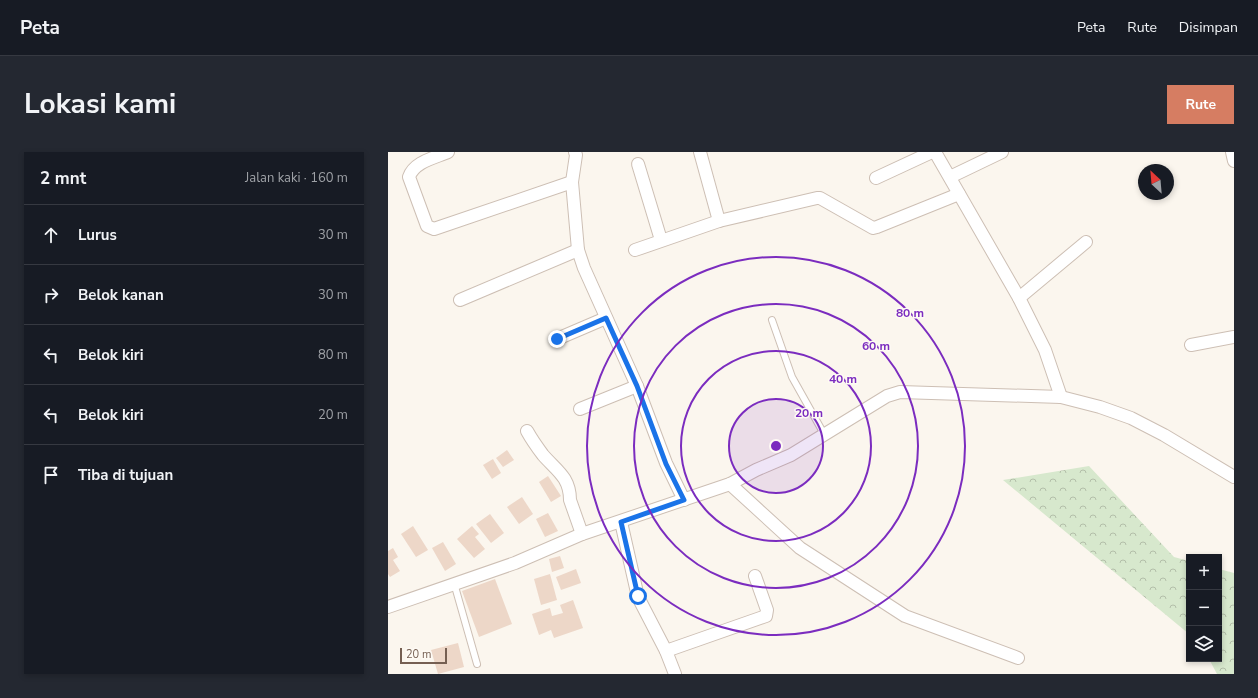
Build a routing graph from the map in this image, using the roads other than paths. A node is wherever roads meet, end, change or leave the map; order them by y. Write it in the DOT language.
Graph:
graph roads {
  1 [pos="448,152"];
  2 [pos="575,152"];
  3 [pos="700,152"];
  4 [pos="934,152"];
  5 [pos="1002,152"];
  6 [pos="1232,152"];
  7 [pos="1234,161"];
  8 [pos="638,164"];
  9 [pos="950,177"];
  10 [pos="876,178"];
  11 [pos="572,182"];
  12 [pos="959,194"];
  13 [pos="719,221"];
  14 [pos="661,240"];
  15 [pos="1086,242"];
  16 [pos="578,250"];
  17 [pos="636,250"];
  18 [pos="1019,298"];
  19 [pos="460,300"];
  20 [pos="606,318"];
  21 [pos="772,320"];
  22 [pos="1234,337"];
  23 [pos="557,339"];
  24 [pos="1191,345"];
  25 [pos="637,386"];
  26 [pos="1062,396"];
  27 [pos="580,409"];
  28 [pos="527,432"];
  29 [pos="824,434"];
  30 [pos="1234,477"];
  31 [pos="730,484"];
  32 [pos="684,500"];
  33 [pos="621,522"];
  34 [pos="582,534"];
  35 [pos="755,576"];
  36 [pos="454,583"];
  37 [pos="388,607"];
  38 [pos="666,651"];
  39 [pos="1018,658"];
  40 [pos="477,664"];
  41 [pos="675,674"];
  1 -- 11 [label="street"];
  2 -- 11 [label="street"];
  3 -- 13 [label="street"];
  4 -- 9 [label="street"];
  4 -- 10 [label="street"];
  5 -- 9 [label="street"];
  6 -- 7 [label="street"];
  8 -- 14 [label="street"];
  9 -- 12 [label="street"];
  11 -- 16 [label="street"];
  12 -- 13 [label="street"];
  12 -- 18 [label="street"];
  13 -- 14 [label="street"];
  14 -- 17 [label="street"];
  15 -- 18 [label="street"];
  16 -- 19 [label="street"];
  16 -- 20 [label="street"];
  18 -- 26 [label="street"];
  20 -- 23 [label="street"];
  20 -- 25 [label="street"];
  21 -- 29 [label="lane"];
  22 -- 24 [label="street"];
  25 -- 27 [label="street"];
  25 -- 32 [label="street"];
  26 -- 29 [label="street"];
  26 -- 30 [label="street"];
  28 -- 34 [label="street"];
  29 -- 31 [label="street"];
  31 -- 32 [label="street"];
  31 -- 39 [label="street"];
  32 -- 33 [label="street"];
  33 -- 34 [label="street"];
  33 -- 38 [label="street"];
  34 -- 36 [label="street"];
  35 -- 38 [label="street"];
  36 -- 37 [label="street"];
  36 -- 40 [label="lane"];
  38 -- 41 [label="street"];
}
